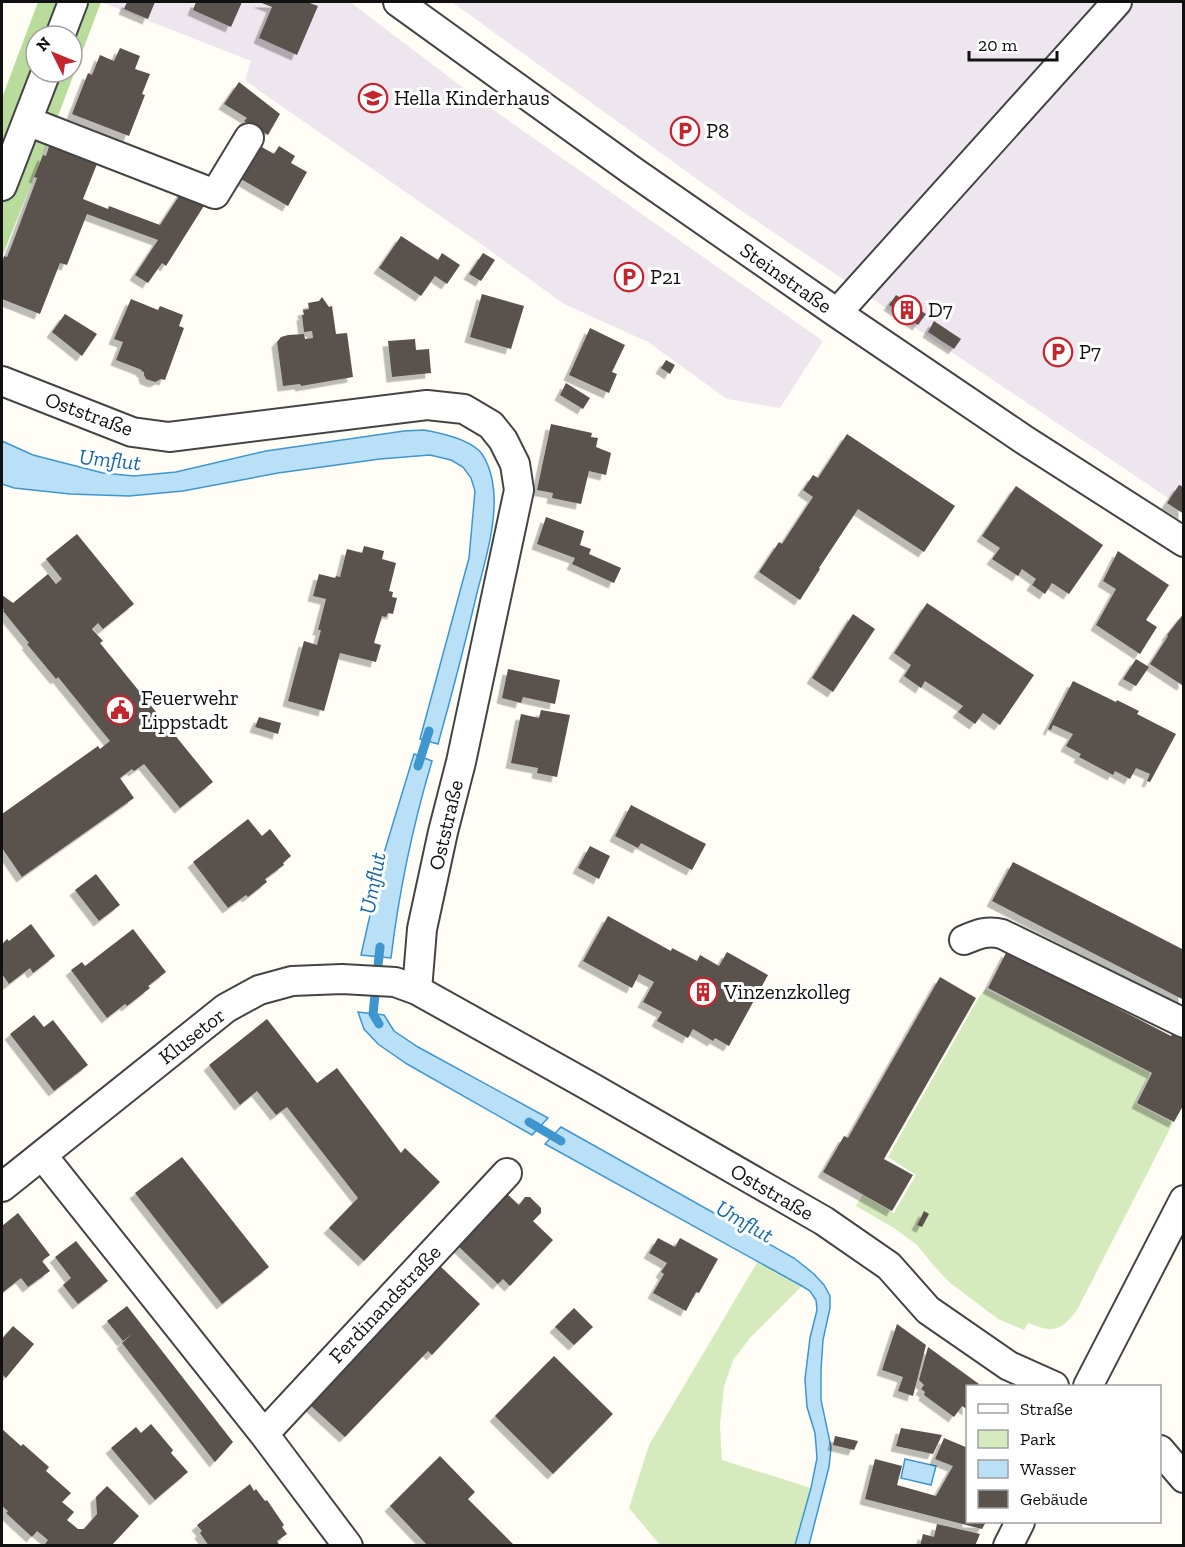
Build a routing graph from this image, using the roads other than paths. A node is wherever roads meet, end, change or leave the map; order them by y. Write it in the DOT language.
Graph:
graph roads {
  1 [pos="74,2"];
  2 [pos="398,2"];
  3 [pos="1118,2"];
  4 [pos="65,24"];
  5 [pos="41,84"];
  6 [pos="27,122"];
  7 [pos="249,138"];
  8 [pos="2,186"];
  9 [pos="837,313"];
  10 [pos="2,381"];
  11 [pos="1184,542"];
  12 [pos="964,940"];
  13 [pos="406,986"];
  14 [pos="1184,1023"];
  15 [pos="42,1155"];
  16 [pos="507,1173"];
  17 [pos="2,1187"];
  18 [pos="1184,1200"];
  19 [pos="1052,1385"];
  20 [pos="1089,1385"];
  21 [pos="264,1434"];
  22 [pos="1161,1451"];
  23 [pos="1184,1478"];
  24 [pos="1019,1523"];
  25 [pos="348,1545"];
  26 [pos="1008,1545"];
  1 -- 4 [label="street"];
  2 -- 9 [label="street, Steinstraße"];
  3 -- 9 [label="street"];
  5 -- 6 [label="street"];
  6 -- 7 [label="street"];
  6 -- 8 [label="street"];
  9 -- 11 [label="street, Steinstraße"];
  10 -- 13 [label="street, Oststraße"];
  12 -- 14 [label="street"];
  13 -- 15 [label="street, Klusetor"];
  13 -- 19 [label="street, Oststraße"];
  15 -- 17 [label="street, Klusetor"];
  15 -- 21 [label="street"];
  16 -- 21 [label="street, Ferdinandstraße"];
  18 -- 20 [label="street"];
  21 -- 25 [label="street"];
  22 -- 23 [label="street"];
  24 -- 26 [label="street"];
}
